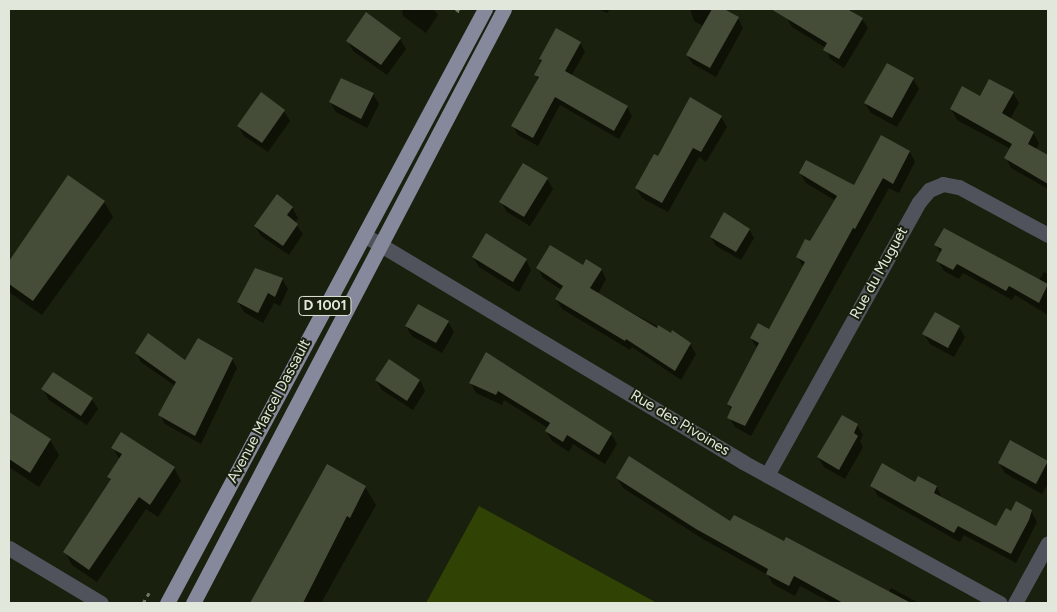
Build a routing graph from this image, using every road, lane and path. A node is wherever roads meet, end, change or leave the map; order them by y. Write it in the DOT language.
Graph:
graph roads {
  1 [pos="485,9"];
  2 [pos="504,9"];
  3 [pos="364,235"];
  4 [pos="1048,235"];
  5 [pos="381,244"];
  6 [pos="767,475"];
  7 [pos="1048,543"];
  8 [pos="9,548"];
  9 [pos="101,603"];
  10 [pos="167,603"];
  11 [pos="193,603"];
  12 [pos="1000,603"];
  13 [pos="1015,603"];
  1 -- 3 [label="main road, Avenue Marcel Dassault / D 1001"];
  2 -- 5 [label="main road, Avenue Marcel Dassault / D 1001"];
  3 -- 5 [label="street, Rue des Pivoines"];
  3 -- 10 [label="main road, Avenue Marcel Dassault / D 1001"];
  4 -- 6 [label="street, Rue du Muguet"];
  5 -- 6 [label="street, Rue des Pivoines"];
  5 -- 11 [label="main road, Avenue Marcel Dassault / D 1001"];
  6 -- 12 [label="street, Rue des Pivoines"];
  7 -- 13 [label="street"];
  8 -- 9 [label="street"];
}
